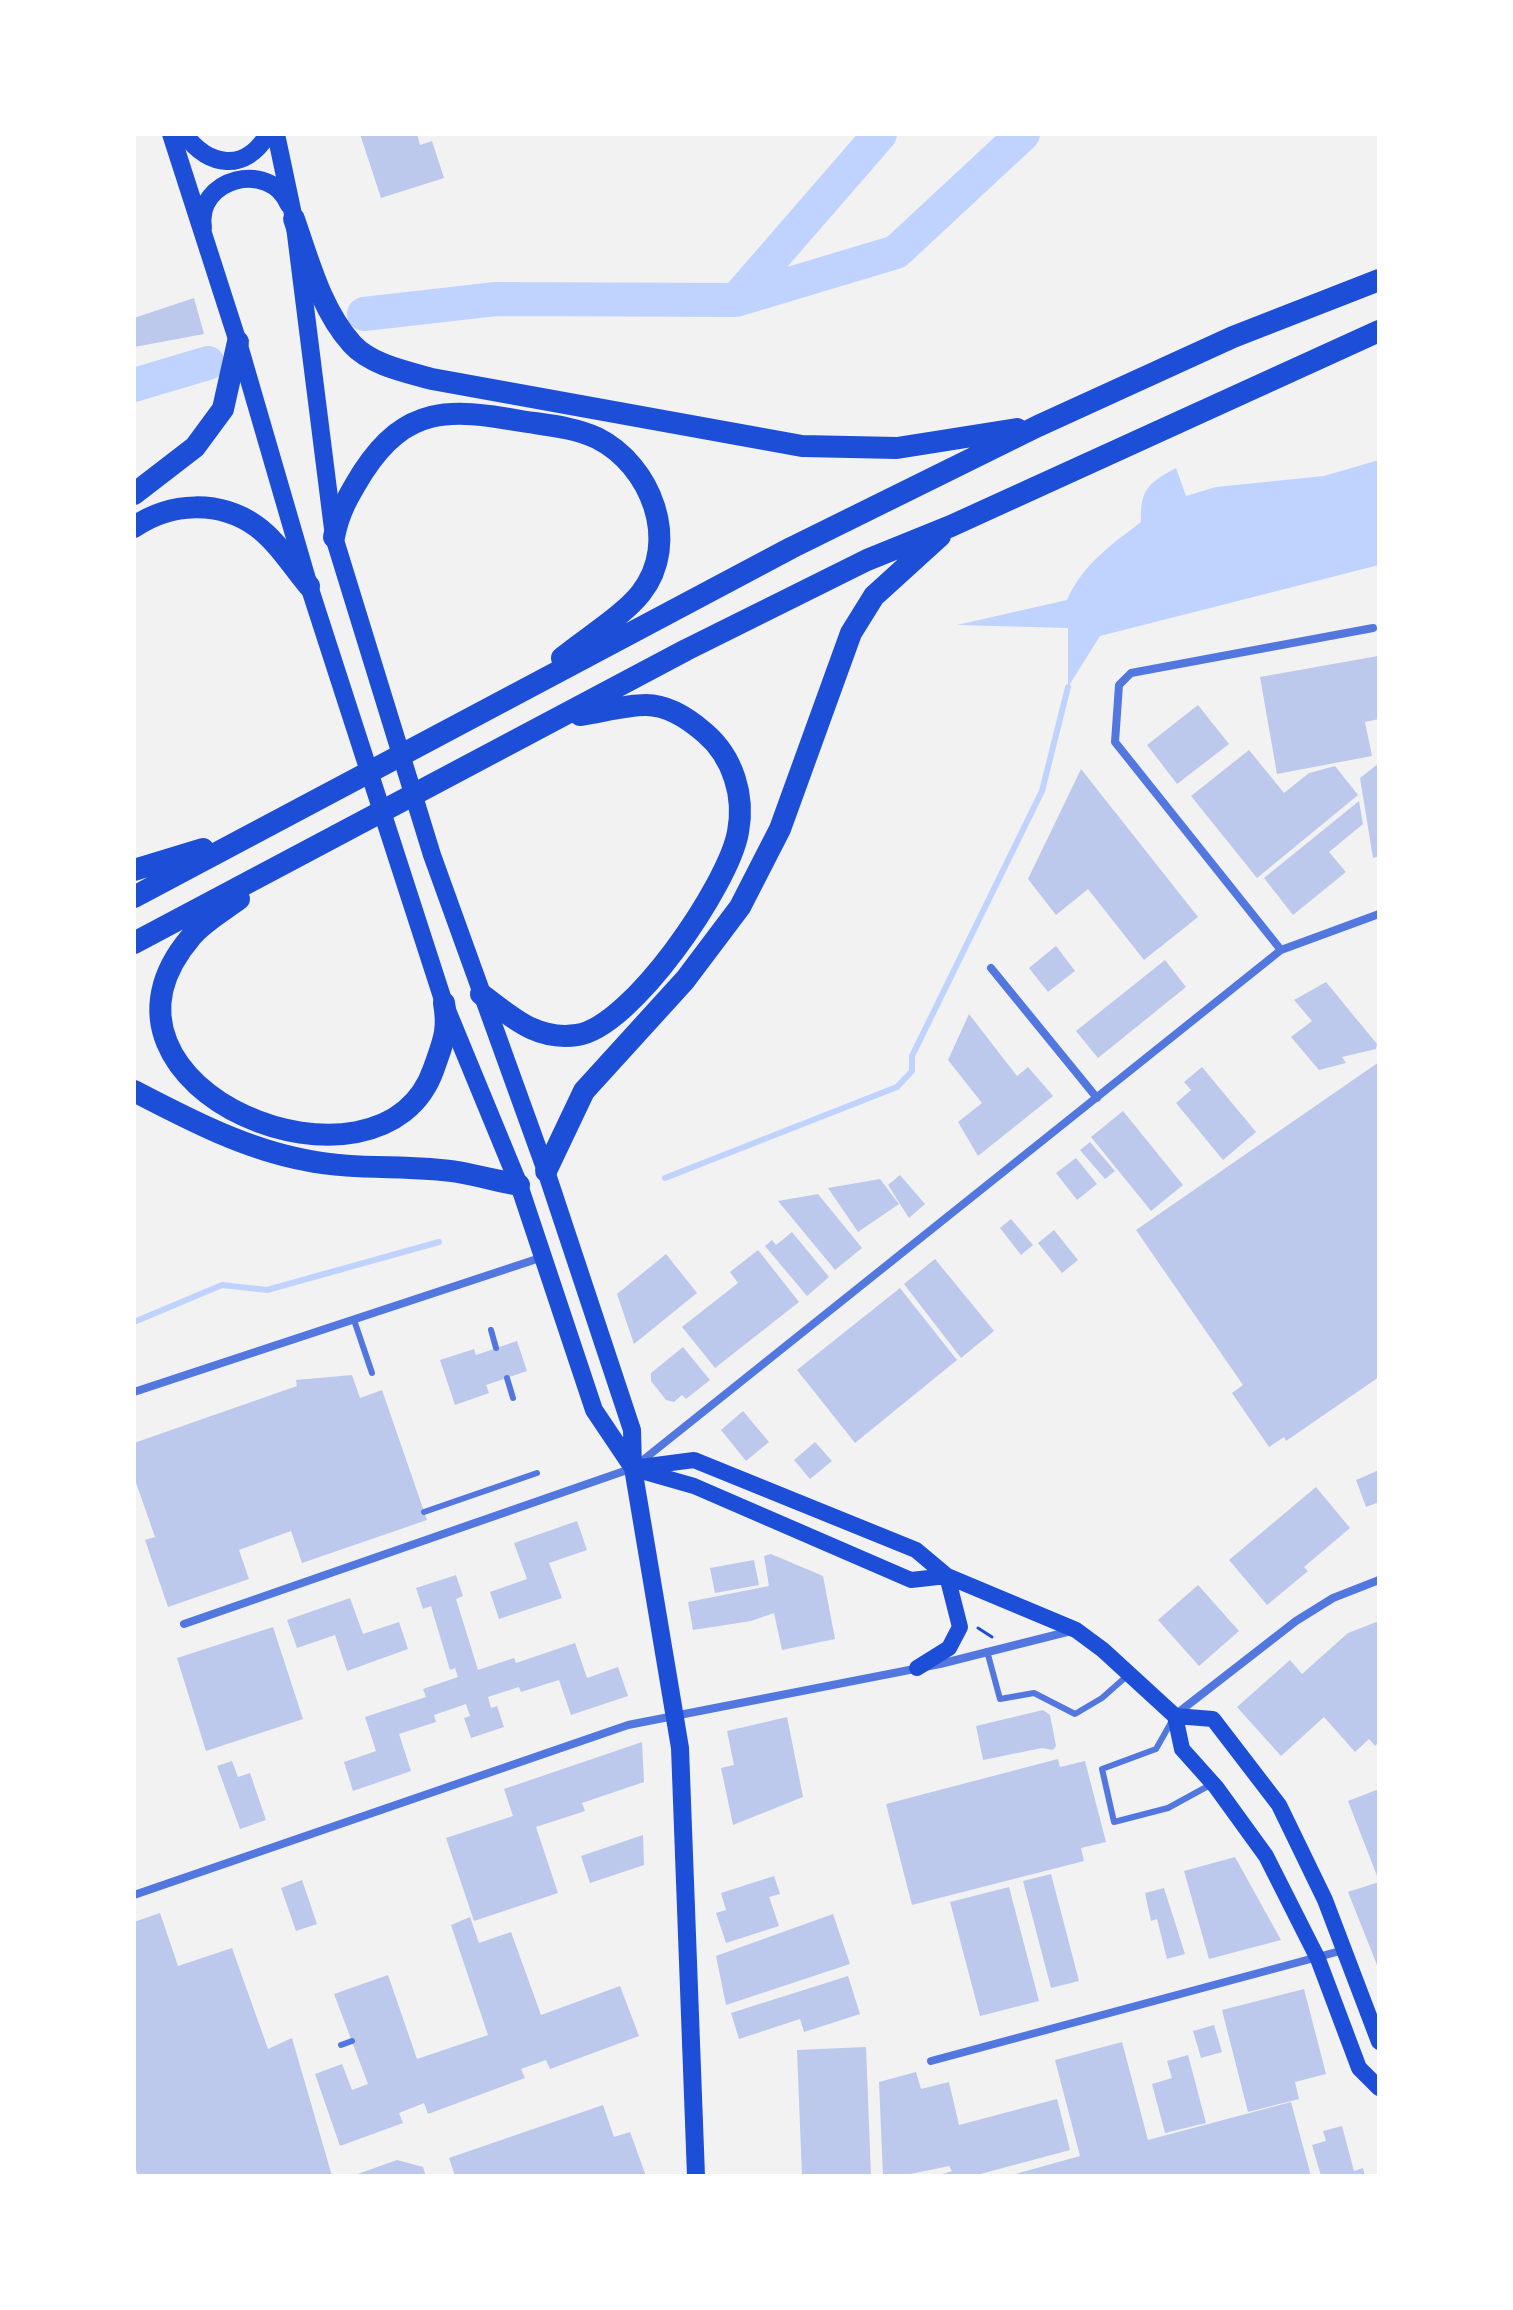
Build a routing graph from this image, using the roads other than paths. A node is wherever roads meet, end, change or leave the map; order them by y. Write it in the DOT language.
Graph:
graph roads {
  1 [pos="268,134"];
  2 [pos="276,134"];
  3 [pos="180,139"];
  4 [pos="294,219"];
  5 [pos="206,245"];
  6 [pos="1379,280"];
  7 [pos="1379,331"];
  8 [pos="238,342"];
  9 [pos="1038,426"];
  10 [pos="134,494"];
  11 [pos="951,526"];
  12 [pos="134,527"];
  13 [pos="334,537"];
  14 [pos="309,586"];
  15 [pos="1373,628"];
  16 [pos="526,687"];
  17 [pos="563,717"];
  18 [pos="261,830"];
  19 [pos="282,865"];
  20 [pos="134,870"];
  21 [pos="134,897"];
  22 [pos="1379,914"];
  23 [pos="134,943"];
  24 [pos="1281,950"];
  25 [pos="991,968"];
  26 [pos="481,994"];
  27 [pos="444,1003"];
  28 [pos="134,1091"];
  29 [pos="1097,1098"];
  30 [pos="546,1171"];
  31 [pos="519,1185"];
  32 [pos="543,1257"];
  33 [pos="354,1320"];
  34 [pos="491,1330"];
  35 [pos="496,1348"];
  36 [pos="372,1373"];
  37 [pos="507,1378"];
  38 [pos="134,1392"];
  39 [pos="513,1398"];
  40 [pos="633,1468"];
  41 [pos="537,1473"];
  42 [pos="424,1512"];
  43 [pos="947,1576"];
  44 [pos="1379,1580"];
  45 [pos="184,1624"];
  46 [pos="1076,1630"];
  47 [pos="987,1651"];
  48 [pos="917,1668"];
  49 [pos="1129,1674"];
  50 [pos="1175,1716"];
  51 [pos="676,1718"];
  52 [pos="1213,1784"];
  53 [pos="134,1895"];
  54 [pos="1344,1950"];
  55 [pos="1318,1959"];
  56 [pos="352,2041"];
  57 [pos="1379,2042"];
  58 [pos="341,2045"];
  59 [pos="931,2061"];
  60 [pos="1379,2088"];
  61 [pos="696,2176"];
  1 -- 3 [label="main road"];
  2 -- 4 [label="main road"];
  3 -- 5 [label="main road"];
  4 -- 5 [label="main road"];
  4 -- 9 [label="highway"];
  4 -- 13 [label="main road"];
  5 -- 8 [label="main road"];
  6 -- 9 [label="highway"];
  7 -- 11 [label="highway"];
  8 -- 10 [label="highway"];
  8 -- 14 [label="main road"];
  9 -- 16 [label="highway"];
  11 -- 17 [label="highway"];
  11 -- 30 [label="highway"];
  12 -- 14 [label="highway"];
  13 -- 16 [label="highway"];
  13 -- 26 [label="main road"];
  14 -- 27 [label="main road"];
  15 -- 24 [label="street"];
  16 -- 18 [label="highway"];
  17 -- 19 [label="highway"];
  17 -- 26 [label="highway"];
  18 -- 20 [label="highway"];
  18 -- 21 [label="highway"];
  19 -- 23 [label="highway"];
  19 -- 27 [label="highway"];
  22 -- 24 [label="street"];
  24 -- 29 [label="street"];
  25 -- 29 [label="street"];
  26 -- 30 [label="main road"];
  27 -- 31 [label="main road"];
  28 -- 31 [label="highway"];
  29 -- 40 [label="street"];
  30 -- 40 [label="main road"];
  31 -- 32 [label="main road"];
  32 -- 33 [label="street"];
  32 -- 40 [label="main road"];
  33 -- 36 [label="lane"];
  33 -- 38 [label="street"];
  34 -- 35 [label="lane"];
  37 -- 39 [label="lane"];
  40 -- 43 [label="main road"];
  40 -- 43 [label="main road"];
  40 -- 45 [label="street"];
  40 -- 51 [label="main road"];
  41 -- 42 [label="lane"];
  43 -- 46 [label="main road"];
  43 -- 48 [label="main road"];
  44 -- 50 [label="street"];
  46 -- 47 [label="street"];
  46 -- 49 [label="main road"];
  47 -- 48 [label="street"];
  47 -- 49 [label="lane"];
  48 -- 51 [label="street"];
  49 -- 50 [label="main road"];
  50 -- 52 [label="main road"];
  50 -- 52 [label="lane"];
  50 -- 54 [label="main road"];
  51 -- 53 [label="street"];
  51 -- 61 [label="main road"];
  52 -- 55 [label="main road"];
  54 -- 55 [label="street"];
  54 -- 57 [label="main road"];
  55 -- 59 [label="street"];
  55 -- 60 [label="main road"];
  56 -- 58 [label="lane"];
}
